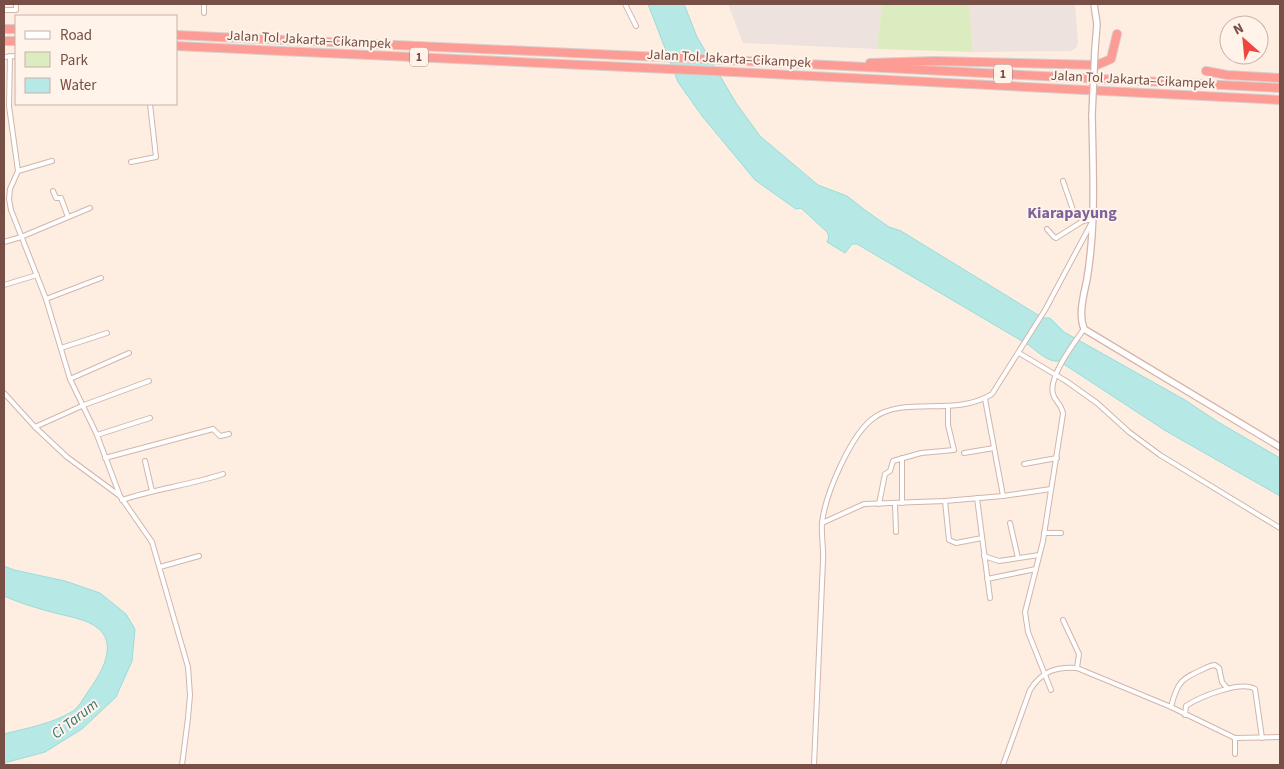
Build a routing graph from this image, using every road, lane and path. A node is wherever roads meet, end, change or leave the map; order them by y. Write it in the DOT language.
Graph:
graph roads {
  1 [pos="16,4"];
  2 [pos="204,4"];
  3 [pos="625,4"];
  4 [pos="1094,4"];
  5 [pos="4,10"];
  6 [pos="204,13"];
  7 [pos="636,26"];
  8 [pos="1117,34"];
  9 [pos="178,35"];
  10 [pos="178,46"];
  11 [pos="10,56"];
  12 [pos="15,56"];
  13 [pos="4,57"];
  14 [pos="816,64"];
  15 [pos="1206,71"];
  16 [pos="1280,78"];
  17 [pos="1280,88"];
  18 [pos="1280,100"];
  19 [pos="150,105"];
  20 [pos="52,161"];
  21 [pos="131,162"];
  22 [pos="18,171"];
  23 [pos="1063,181"];
  24 [pos="10,188"];
  25 [pos="4,190"];
  26 [pos="53,191"];
  27 [pos="90,208"];
  28 [pos="68,217"];
  29 [pos="1083,221"];
  30 [pos="1092,222"];
  31 [pos="1047,229"];
  32 [pos="21,237"];
  33 [pos="4,242"];
  34 [pos="37,275"];
  35 [pos="101,278"];
  36 [pos="4,285"];
  37 [pos="46,299"];
  38 [pos="1084,328"];
  39 [pos="107,333"];
  40 [pos="61,348"];
  41 [pos="1019,353"];
  42 [pos="129,354"];
  43 [pos="1055,375"];
  44 [pos="70,379"];
  45 [pos="149,381"];
  46 [pos="4,393"];
  47 [pos="985,399"];
  48 [pos="84,405"];
  49 [pos="948,407"];
  50 [pos="150,418"];
  51 [pos="35,427"];
  52 [pos="229,434"];
  53 [pos="97,435"];
  54 [pos="1280,447"];
  55 [pos="994,448"];
  56 [pos="964,453"];
  57 [pos="106,458"];
  58 [pos="902,458"];
  59 [pos="1056,458"];
  60 [pos="145,461"];
  61 [pos="1024,464"];
  62 [pos="148,474"];
  63 [pos="223,474"];
  64 [pos="143,476"];
  65 [pos="1051,489"];
  66 [pos="152,492"];
  67 [pos="1003,496"];
  68 [pos="121,498"];
  69 [pos="977,498"];
  70 [pos="945,501"];
  71 [pos="902,503"];
  72 [pos="879,504"];
  73 [pos="895,504"];
  74 [pos="822,523"];
  75 [pos="1010,523"];
  76 [pos="1280,528"];
  77 [pos="896,532"];
  78 [pos="1044,533"];
  79 [pos="1061,533"];
  80 [pos="982,538"];
  81 [pos="1039,555"];
  82 [pos="199,556"];
  83 [pos="984,556"];
  84 [pos="1018,558"];
  85 [pos="160,567"];
  86 [pos="1036,569"];
  87 [pos="987,580"];
  88 [pos="990,598"];
  89 [pos="1063,620"];
  90 [pos="1077,668"];
  91 [pos="1044,672"];
  92 [pos="1227,688"];
  93 [pos="1050,690"];
  94 [pos="1171,707"];
  95 [pos="1185,715"];
  96 [pos="1280,737"];
  97 [pos="1235,738"];
  98 [pos="1262,738"];
  99 [pos="1235,754"];
  100 [pos="182,765"];
  101 [pos="814,765"];
  102 [pos="1003,765"];
  1 -- 5 [label="street"];
  2 -- 6 [label="street"];
  3 -- 7 [label="street"];
  4 -- 30 [label="street, bridge"];
  8 -- 14 [label="highway"];
  9 -- 14 [label="highway, Jalan Tol Jakarta–Cikampek / 1"];
  10 -- 18 [label="highway, Jalan Tol Jakarta–Cikampek / 1"];
  11 -- 12 [label="street"];
  11 -- 13 [label="street"];
  11 -- 22 [label="street"];
  14 -- 17 [label="highway, Jalan Tol Jakarta–Cikampek / 1"];
  15 -- 16 [label="highway"];
  19 -- 21 [label="street"];
  20 -- 22 [label="street"];
  22 -- 24 [label="street"];
  23 -- 29 [label="street"];
  24 -- 25 [label="street"];
  24 -- 32 [label="street"];
  26 -- 28 [label="street"];
  27 -- 28 [label="street"];
  28 -- 32 [label="street"];
  29 -- 30 [label="street"];
  29 -- 31 [label="street"];
  30 -- 38 [label="street"];
  30 -- 41 [label="street"];
  32 -- 33 [label="street"];
  32 -- 34 [label="street"];
  34 -- 36 [label="street"];
  34 -- 37 [label="street"];
  35 -- 37 [label="street"];
  37 -- 40 [label="street"];
  38 -- 43 [label="street"];
  38 -- 54 [label="street"];
  39 -- 40 [label="street"];
  40 -- 44 [label="street"];
  41 -- 43 [label="street"];
  41 -- 47 [label="street"];
  42 -- 44 [label="street"];
  43 -- 59 [label="street"];
  43 -- 76 [label="street"];
  44 -- 48 [label="street"];
  45 -- 48 [label="street"];
  46 -- 51 [label="street"];
  47 -- 49 [label="street"];
  47 -- 55 [label="street"];
  48 -- 51 [label="street"];
  48 -- 53 [label="street"];
  49 -- 58 [label="street"];
  49 -- 74 [label="street"];
  50 -- 53 [label="street"];
  51 -- 68 [label="street"];
  52 -- 57 [label="street"];
  53 -- 57 [label="street"];
  55 -- 56 [label="street"];
  55 -- 67 [label="street"];
  57 -- 68 [label="street"];
  58 -- 71 [label="street"];
  58 -- 72 [label="street"];
  59 -- 61 [label="street"];
  59 -- 65 [label="street"];
  60 -- 62 [label="street"];
  62 -- 64 [label="street"];
  62 -- 66 [label="street"];
  63 -- 66 [label="street"];
  65 -- 67 [label="street"];
  65 -- 78 [label="street"];
  66 -- 68 [label="street"];
  67 -- 69 [label="street"];
  68 -- 85 [label="street"];
  69 -- 70 [label="street"];
  69 -- 80 [label="street"];
  70 -- 71 [label="street"];
  70 -- 80 [label="street"];
  71 -- 73 [label="street"];
  72 -- 73 [label="street"];
  72 -- 74 [label="street"];
  73 -- 77 [label="street"];
  74 -- 101 [label="street"];
  75 -- 84 [label="street"];
  78 -- 79 [label="street"];
  78 -- 81 [label="street"];
  80 -- 83 [label="street"];
  81 -- 84 [label="street"];
  81 -- 86 [label="street"];
  82 -- 85 [label="street"];
  83 -- 84 [label="street"];
  83 -- 87 [label="street"];
  85 -- 100 [label="street"];
  86 -- 87 [label="street"];
  86 -- 91 [label="street"];
  87 -- 88 [label="street"];
  89 -- 90 [label="street"];
  90 -- 91 [label="street"];
  90 -- 94 [label="street"];
  91 -- 93 [label="street"];
  91 -- 102 [label="street"];
  92 -- 94 [label="street"];
  92 -- 95 [label="street"];
  92 -- 98 [label="street"];
  94 -- 95 [label="street"];
  95 -- 97 [label="street"];
  96 -- 98 [label="street"];
  97 -- 98 [label="street"];
  97 -- 99 [label="street"];
}
